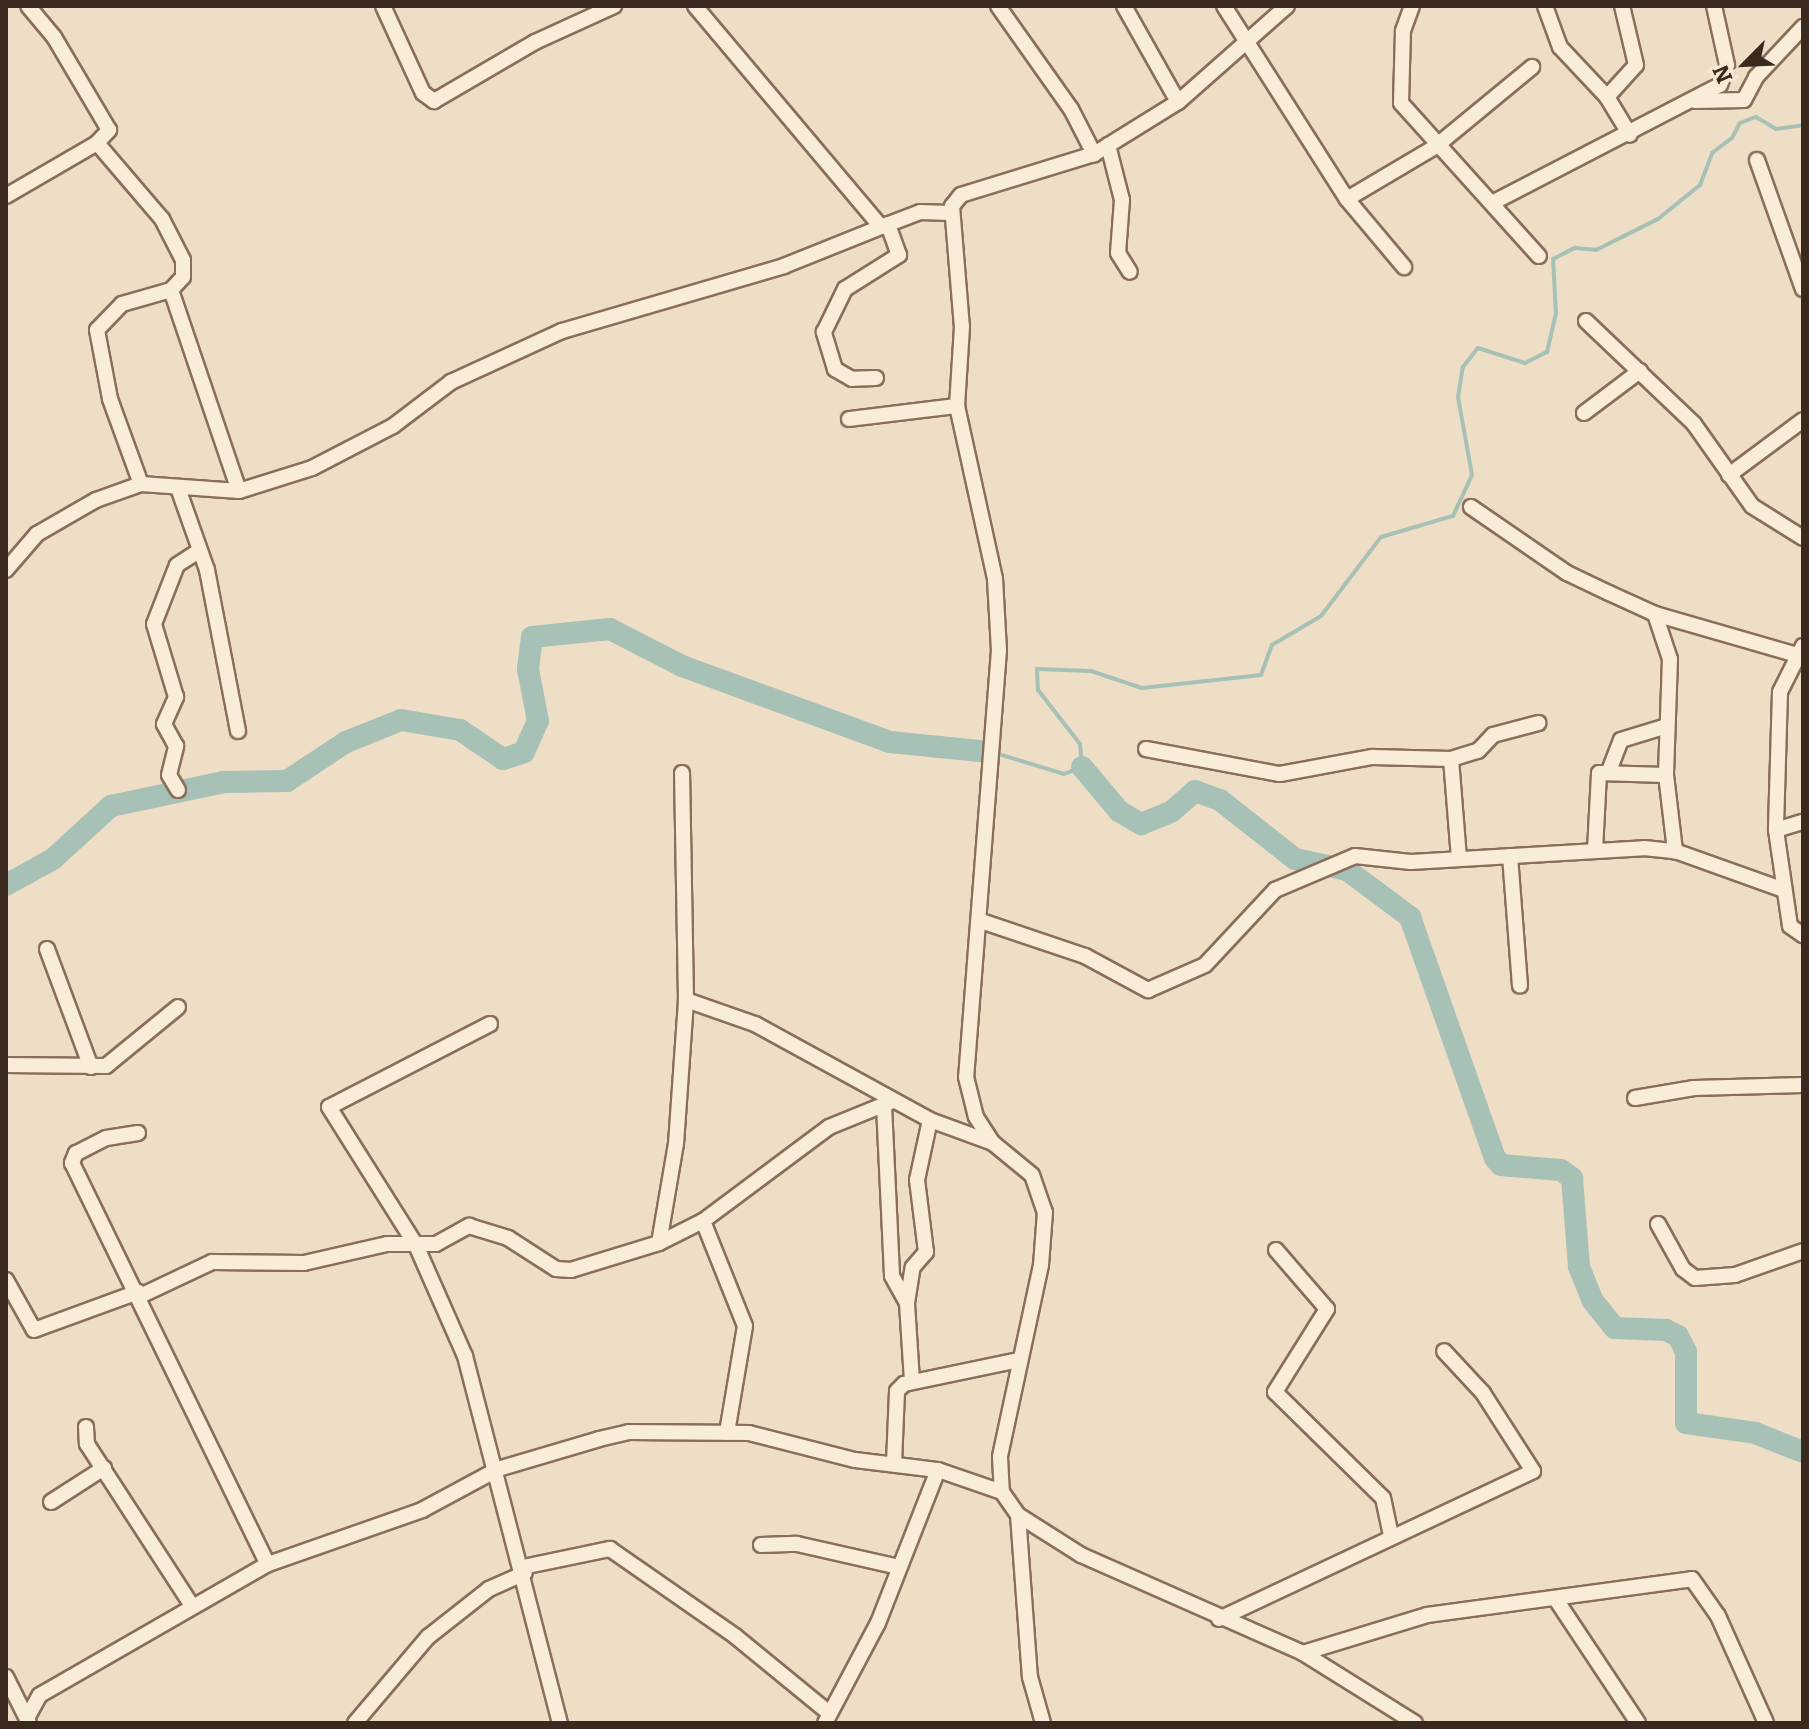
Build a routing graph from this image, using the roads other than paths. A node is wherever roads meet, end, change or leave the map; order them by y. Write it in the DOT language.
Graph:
graph roads {
  1 [pos="28,6"];
  2 [pos="383,6"];
  3 [pos="614,6"];
  4 [pos="695,6"];
  5 [pos="998,6"];
  6 [pos="1124,6"];
  7 [pos="1224,6"];
  8 [pos="1287,6"];
  9 [pos="1412,6"];
  10 [pos="1545,6"];
  11 [pos="1622,6"];
  12 [pos="1714,6"];
  13 [pos="1803,27"];
  14 [pos="1250,44"];
  15 [pos="1532,67"];
  16 [pos="1607,97"];
  17 [pos="1695,101"];
  18 [pos="1178,102"];
  19 [pos="1630,135"];
  20 [pos="97,143"];
  21 [pos="1108,145"];
  22 [pos="1435,147"];
  23 [pos="1094,154"];
  24 [pos="1757,160"];
  25 [pos="6,196"];
  26 [pos="1347,199"];
  27 [pos="1494,202"];
  28 [pos="950,213"];
  29 [pos="885,225"];
  30 [pos="1539,256"];
  31 [pos="1404,267"];
  32 [pos="1130,272"];
  33 [pos="1803,289"];
  34 [pos="171,290"];
  35 [pos="1586,321"];
  36 [pos="1640,371"];
  37 [pos="876,378"];
  38 [pos="957,406"];
  39 [pos="1584,413"];
  40 [pos="849,419"];
  41 [pos="1803,420"];
  42 [pos="1729,475"];
  43 [pos="141,484"];
  44 [pos="178,488"];
  45 [pos="239,491"];
  46 [pos="1471,507"];
  47 [pos="1803,538"];
  48 [pos="200,550"];
  49 [pos="6,570"];
  50 [pos="1655,614"];
  51 [pos="1800,650"];
  52 [pos="1538,723"];
  53 [pos="1667,726"];
  54 [pos="238,731"];
  55 [pos="1146,749"];
  56 [pos="1451,759"];
  57 [pos="1609,771"];
  58 [pos="682,773"];
  59 [pos="1666,775"];
  60 [pos="178,790"];
  61 [pos="1803,822"];
  62 [pos="1776,830"];
  63 [pos="1595,850"];
  64 [pos="1675,851"];
  65 [pos="1510,856"];
  66 [pos="1459,858"];
  67 [pos="1781,889"];
  68 [pos="981,921"];
  69 [pos="1803,935"];
  70 [pos="47,949"];
  71 [pos="1520,986"];
  72 [pos="686,1000"];
  73 [pos="178,1007"];
  74 [pos="490,1024"];
  75 [pos="6,1065"];
  76 [pos="91,1067"];
  77 [pos="1803,1085"];
  78 [pos="1635,1098"];
  79 [pos="888,1103"];
  80 [pos="930,1120"];
  81 [pos="138,1133"];
  82 [pos="993,1143"];
  83 [pos="703,1221"];
  84 [pos="1658,1224"];
  85 [pos="659,1243"];
  86 [pos="416,1245"];
  87 [pos="1276,1250"];
  88 [pos="1803,1251"];
  89 [pos="6,1280"];
  90 [pos="139,1294"];
  91 [pos="907,1303"];
  92 [pos="1444,1351"];
  93 [pos="1019,1360"];
  94 [pos="912,1381"];
  95 [pos="86,1427"];
  96 [pos="727,1432"];
  97 [pos="894,1463"];
  98 [pos="104,1468"];
  99 [pos="498,1469"];
  100 [pos="938,1470"];
  101 [pos="1002,1492"];
  102 [pos="51,1502"];
  103 [pos="1018,1515"];
  104 [pos="1391,1537"];
  105 [pos="761,1545"];
  106 [pos="268,1564"];
  107 [pos="899,1567"];
  108 [pos="524,1570"];
  109 [pos="1557,1601"];
  110 [pos="193,1607"];
  111 [pos="1219,1619"];
  112 [pos="1303,1653"];
  113 [pos="8,1678"];
  114 [pos="40,1695"];
  115 [pos="826,1717"];
  116 [pos="28,1720"];
  117 [pos="355,1723"];
  118 [pos="560,1723"];
  119 [pos="1043,1723"];
  120 [pos="1415,1723"];
  121 [pos="1638,1723"];
  122 [pos="1766,1723"];
  1 -- 20 [label="street"];
  2 -- 3 [label="street"];
  4 -- 29 [label="street"];
  5 -- 23 [label="street"];
  6 -- 18 [label="street"];
  7 -- 14 [label="street"];
  8 -- 14 [label="street"];
  9 -- 22 [label="street"];
  10 -- 16 [label="street"];
  11 -- 16 [label="street"];
  12 -- 17 [label="street"];
  13 -- 17 [label="street"];
  14 -- 18 [label="street"];
  14 -- 26 [label="street"];
  15 -- 22 [label="street"];
  16 -- 19 [label="street"];
  17 -- 19 [label="street"];
  18 -- 21 [label="street"];
  19 -- 27 [label="street"];
  20 -- 25 [label="street"];
  20 -- 34 [label="street"];
  21 -- 23 [label="street"];
  21 -- 32 [label="street"];
  22 -- 26 [label="street"];
  22 -- 27 [label="street"];
  23 -- 28 [label="street"];
  24 -- 33 [label="street"];
  26 -- 31 [label="street"];
  27 -- 30 [label="street"];
  28 -- 29 [label="street"];
  28 -- 38 [label="street"];
  29 -- 37 [label="street"];
  29 -- 45 [label="street"];
  34 -- 43 [label="street"];
  34 -- 45 [label="street"];
  35 -- 36 [label="street"];
  36 -- 39 [label="street"];
  36 -- 42 [label="street"];
  38 -- 40 [label="street"];
  38 -- 68 [label="street"];
  41 -- 42 [label="street"];
  42 -- 47 [label="street"];
  43 -- 44 [label="street"];
  43 -- 49 [label="street"];
  44 -- 45 [label="street"];
  44 -- 48 [label="street"];
  46 -- 50 [label="street"];
  48 -- 54 [label="street"];
  48 -- 60 [label="street"];
  50 -- 51 [label="street"];
  50 -- 53 [label="street"];
  51 -- 62 [label="street"];
  52 -- 56 [label="street"];
  53 -- 57 [label="street"];
  53 -- 59 [label="street"];
  55 -- 56 [label="street"];
  56 -- 66 [label="street"];
  57 -- 59 [label="street"];
  57 -- 63 [label="street"];
  58 -- 72 [label="street"];
  59 -- 64 [label="street"];
  61 -- 62 [label="street"];
  62 -- 67 [label="street"];
  63 -- 64 [label="street"];
  63 -- 65 [label="street"];
  64 -- 67 [label="street"];
  65 -- 66 [label="street"];
  65 -- 71 [label="street"];
  66 -- 68 [label="street"];
  67 -- 69 [label="street"];
  68 -- 82 [label="street"];
  70 -- 76 [label="street"];
  72 -- 79 [label="street"];
  72 -- 85 [label="street"];
  73 -- 76 [label="street"];
  74 -- 86 [label="street"];
  75 -- 76 [label="street"];
  77 -- 78 [label="street"];
  79 -- 80 [label="street"];
  79 -- 83 [label="street"];
  79 -- 91 [label="street"];
  80 -- 82 [label="street"];
  80 -- 91 [label="street"];
  81 -- 90 [label="street"];
  82 -- 93 [label="street"];
  83 -- 85 [label="street"];
  83 -- 96 [label="street"];
  84 -- 88 [label="street"];
  85 -- 86 [label="street"];
  86 -- 90 [label="street"];
  86 -- 99 [label="street"];
  87 -- 104 [label="street"];
  89 -- 90 [label="street"];
  90 -- 106 [label="street"];
  91 -- 94 [label="street"];
  92 -- 104 [label="street"];
  93 -- 94 [label="street"];
  93 -- 101 [label="street"];
  94 -- 97 [label="street"];
  95 -- 98 [label="street"];
  96 -- 97 [label="street"];
  96 -- 99 [label="street"];
  97 -- 100 [label="street"];
  98 -- 102 [label="street"];
  98 -- 110 [label="street"];
  99 -- 106 [label="street"];
  99 -- 108 [label="street"];
  100 -- 101 [label="street"];
  100 -- 107 [label="street"];
  101 -- 103 [label="street"];
  103 -- 111 [label="street"];
  103 -- 119 [label="street"];
  104 -- 111 [label="street"];
  105 -- 107 [label="street"];
  106 -- 110 [label="street"];
  107 -- 115 [label="street"];
  108 -- 115 [label="street"];
  108 -- 117 [label="street"];
  108 -- 118 [label="street"];
  109 -- 112 [label="street"];
  109 -- 121 [label="street"];
  109 -- 122 [label="street"];
  110 -- 114 [label="street"];
  111 -- 112 [label="street"];
  112 -- 120 [label="street"];
  113 -- 114 [label="street"];
  113 -- 116 [label="street"];
  114 -- 116 [label="street"];
}
